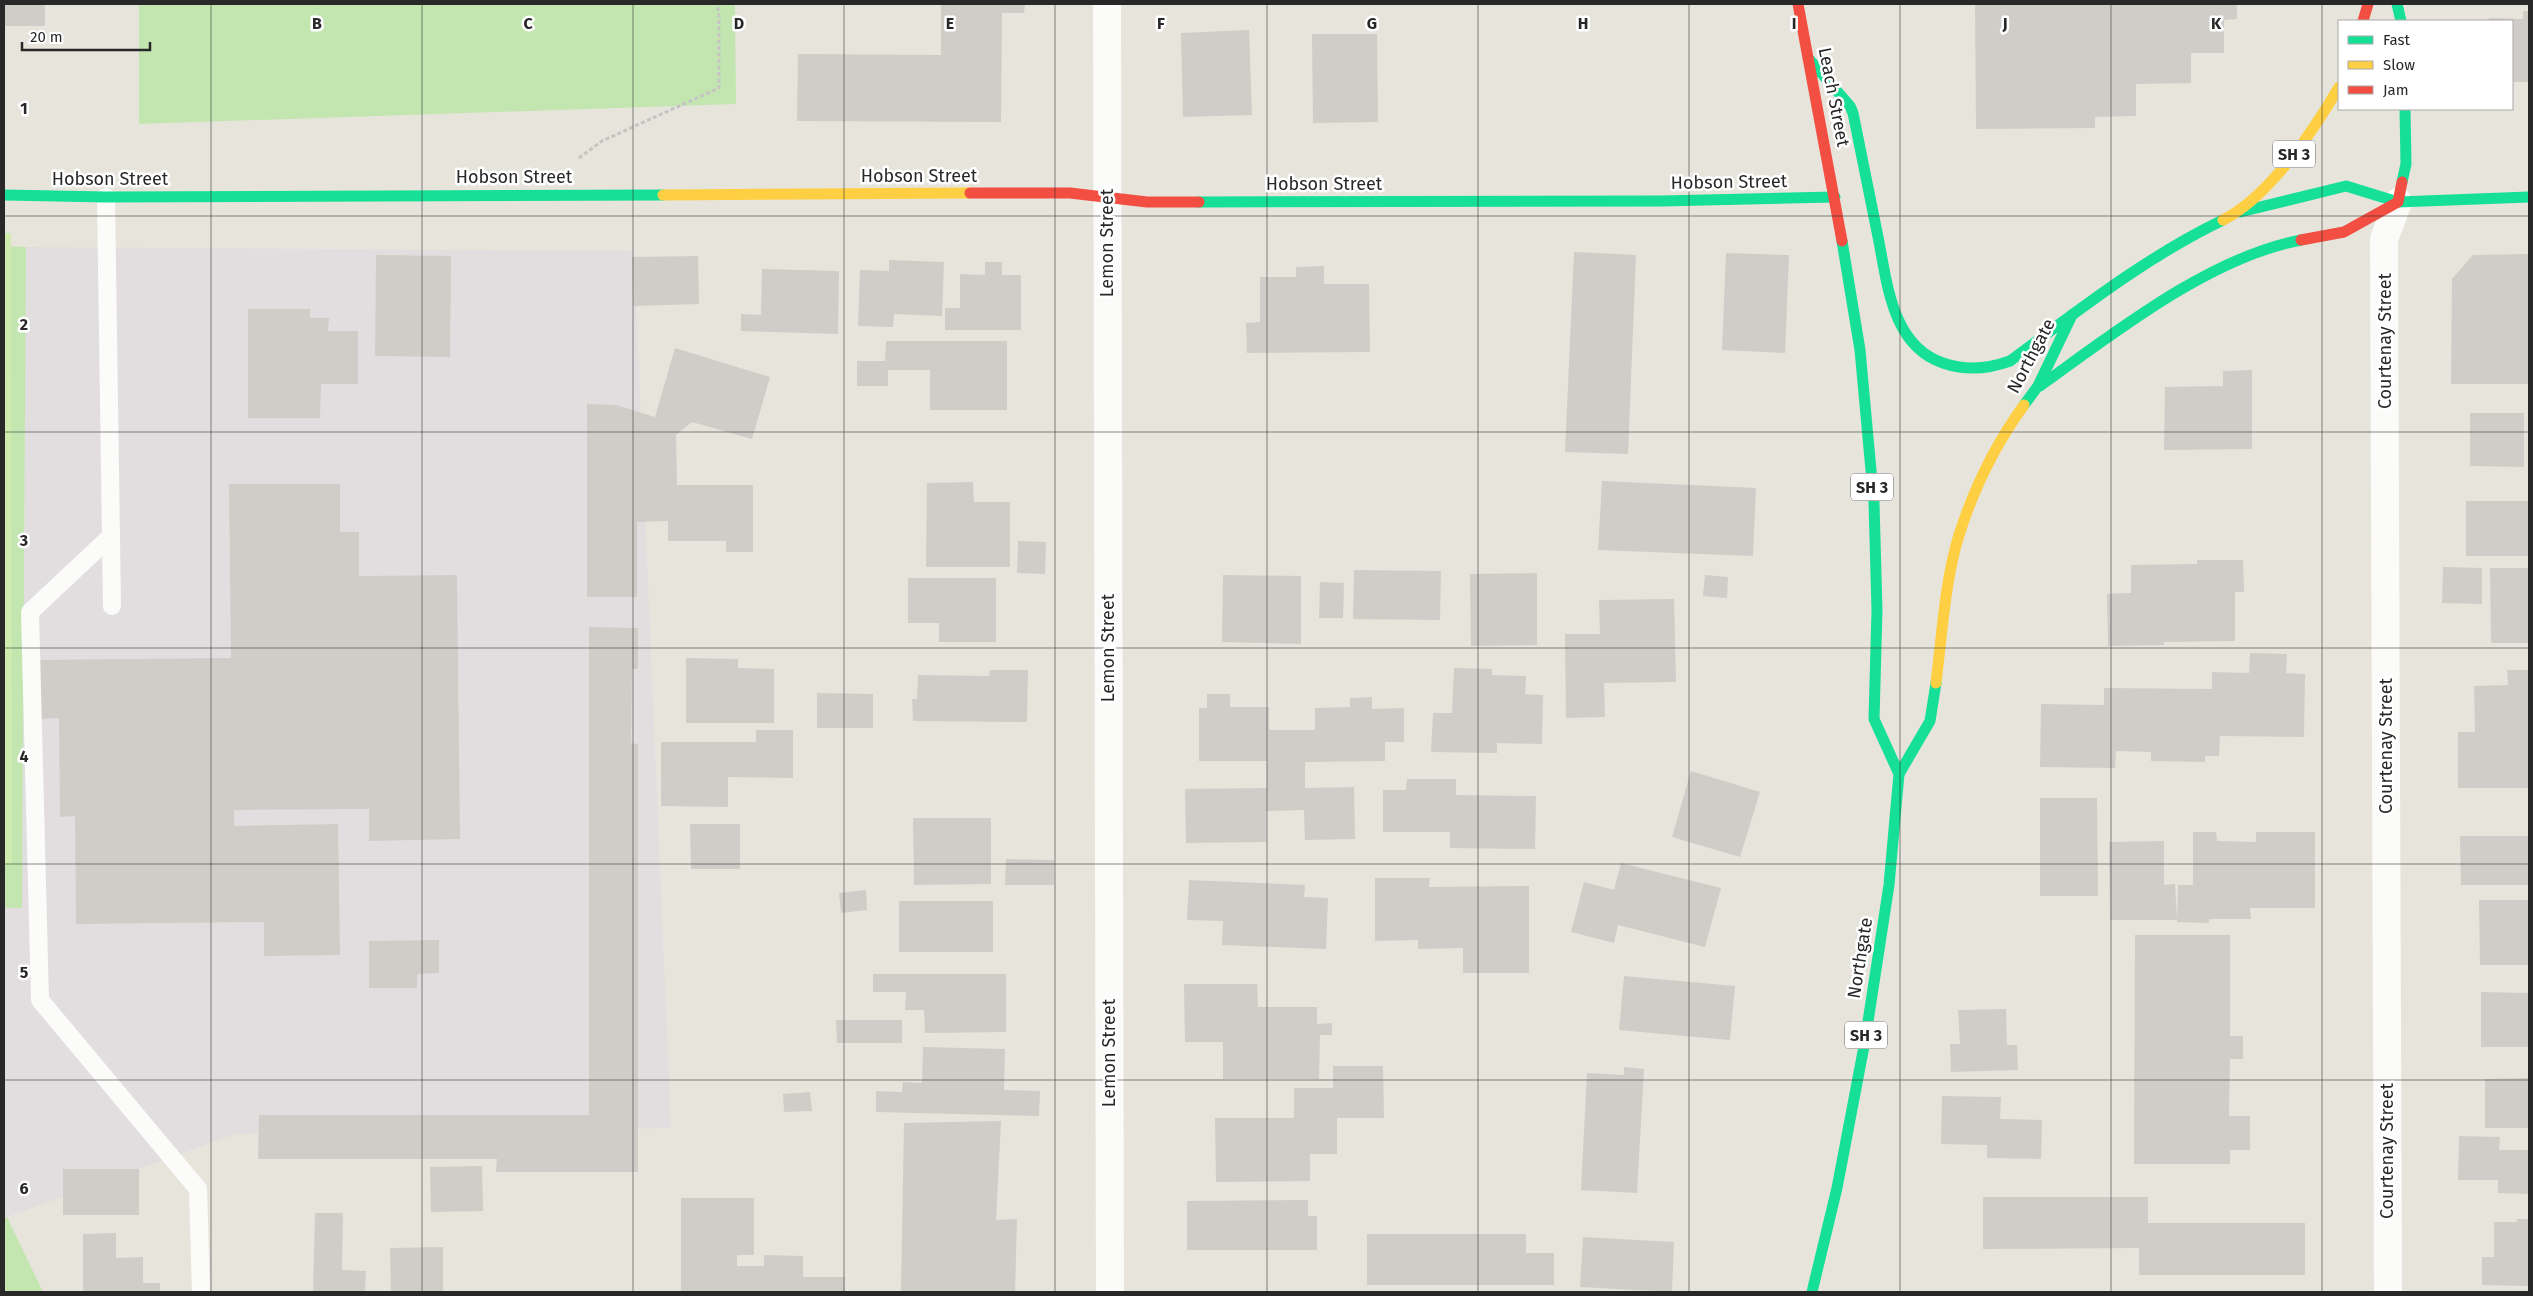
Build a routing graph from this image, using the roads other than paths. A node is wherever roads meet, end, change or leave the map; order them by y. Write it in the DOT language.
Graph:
graph roads {
  1 [pos="1107,4"];
  2 [pos="1798,4"];
  3 [pos="2368,4"];
  4 [pos="2396,4"];
  5 [pos="2363,20"];
  6 [pos="2401,20"];
  7 [pos="1809,59"];
  8 [pos="2338,89"];
  9 [pos="2406,110"];
  10 [pos="4,196"];
  11 [pos="106,197"];
  12 [pos="1835,197"];
  13 [pos="2529,197"];
  14 [pos="1107,199"];
  15 [pos="2398,202"];
  16 [pos="2236,213"];
  17 [pos="2072,315"];
  18 [pos="2038,386"];
  19 [pos="111,536"];
  20 [pos="112,606"];
  21 [pos="1898,774"];
  22 [pos="201,1292"];
  23 [pos="1110,1292"];
  24 [pos="1812,1292"];
  25 [pos="2388,1292"];
  1 -- 14 [label="street, Lemon Street"];
  2 -- 7 [label="main road, Leach Street / SH 3"];
  3 -- 5 [label="main road"];
  4 -- 6 [label="main road"];
  7 -- 12 [label="main road, Leach Street / SH 3"];
  7 -- 17 [label="main road"];
  8 -- 16 [label="main road, Northgate / SH 3"];
  9 -- 15 [label="main road"];
  10 -- 11 [label="main road, Hobson Street"];
  11 -- 14 [label="main road, Hobson Street"];
  11 -- 19 [label="lane"];
  12 -- 14 [label="main road, Hobson Street"];
  12 -- 21 [label="main road, Northgate / SH 3"];
  13 -- 15 [label="main road"];
  14 -- 23 [label="street, Lemon Street"];
  15 -- 16 [label="main road"];
  15 -- 18 [label="main road"];
  15 -- 25 [label="street, Courtenay Street"];
  16 -- 17 [label="main road, Northgate / SH 3"];
  17 -- 18 [label="main road, Northgate / SH 3"];
  18 -- 21 [label="main road, Northgate / SH 3"];
  19 -- 20 [label="lane"];
  19 -- 22 [label="lane"];
  21 -- 24 [label="main road, Northgate / SH 3"];
}
